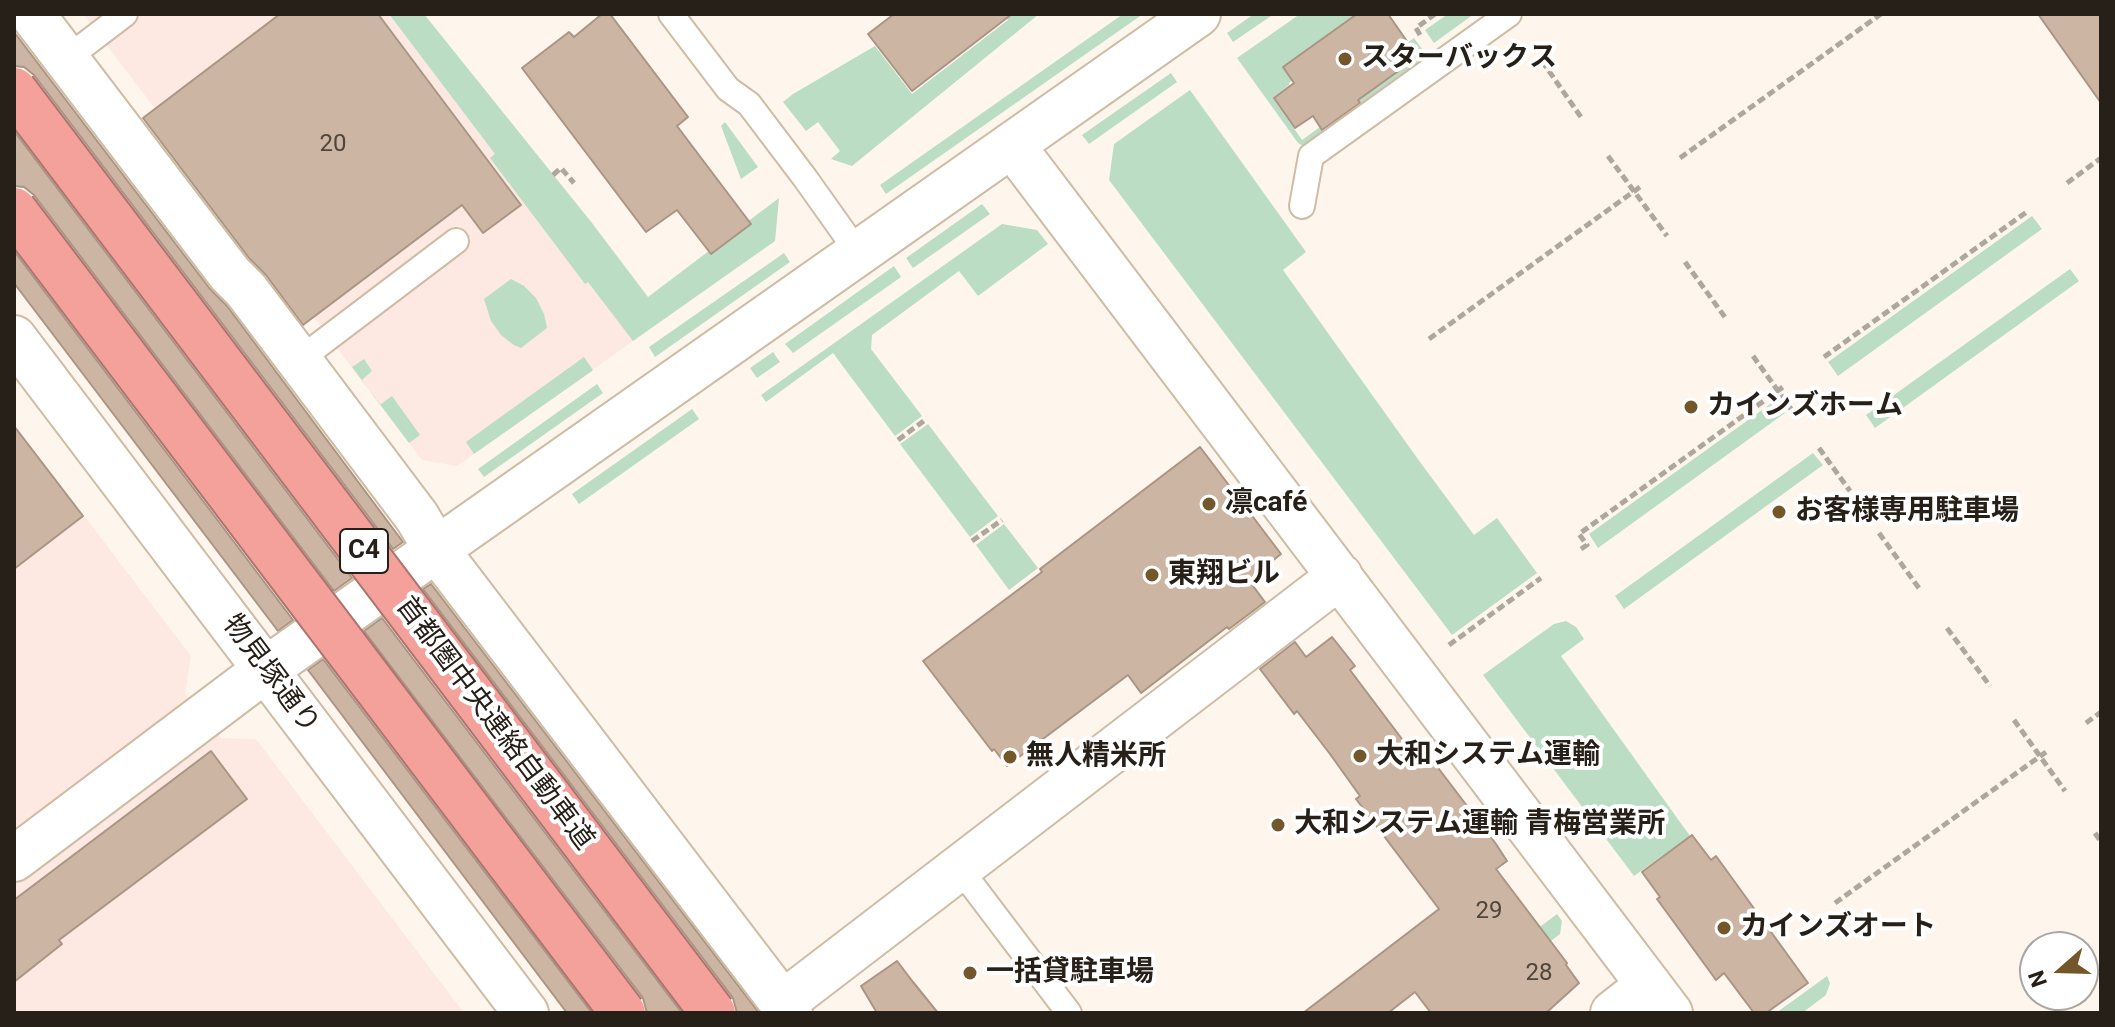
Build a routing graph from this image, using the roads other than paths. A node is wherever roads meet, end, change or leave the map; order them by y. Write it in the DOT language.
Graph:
graph roads {
  1 [pos="32,14"];
  2 [pos="125,14"];
  3 [pos="671,14"];
  4 [pos="1198,14"];
  5 [pos="1509,14"];
  6 [pos="66,59"];
  7 [pos="14,90"];
  8 [pos="1012,145"];
  9 [pos="1302,206"];
  10 [pos="14,210"];
  11 [pos="456,241"];
  12 [pos="859,254"];
  13 [pos="14,338"];
  14 [pos="299,360"];
  15 [pos="436,549"];
  16 [pos="1340,576"];
  17 [pos="265,670"];
  18 [pos="14,859"];
  19 [pos="960,869"];
  20 [pos="1660,999"];
  21 [pos="787,1008"];
  22 [pos="526,1013"];
  23 [pos="623,1013"];
  24 [pos="713,1013"];
  25 [pos="1069,1013"];
  26 [pos="1613,1013"];
  1 -- 6 [label="street"];
  2 -- 6 [label="lane"];
  3 -- 12 [label="lane"];
  4 -- 8 [label="street"];
  5 -- 9 [label="lane"];
  6 -- 14 [label="street"];
  7 -- 24 [label="highway, 首都圏中央連絡自動車道 / C4, bridge"];
  8 -- 12 [label="street"];
  8 -- 16 [label="street"];
  10 -- 23 [label="highway, C4, bridge"];
  11 -- 14 [label="lane"];
  12 -- 15 [label="street"];
  13 -- 17 [label="street, 物見塚通り"];
  14 -- 15 [label="street"];
  15 -- 17 [label="street"];
  15 -- 21 [label="street"];
  16 -- 19 [label="street"];
  16 -- 20 [label="street"];
  17 -- 18 [label="street"];
  17 -- 22 [label="street, 物見塚通り"];
  19 -- 21 [label="street"];
  19 -- 25 [label="lane"];
  20 -- 26 [label="street"];
}
